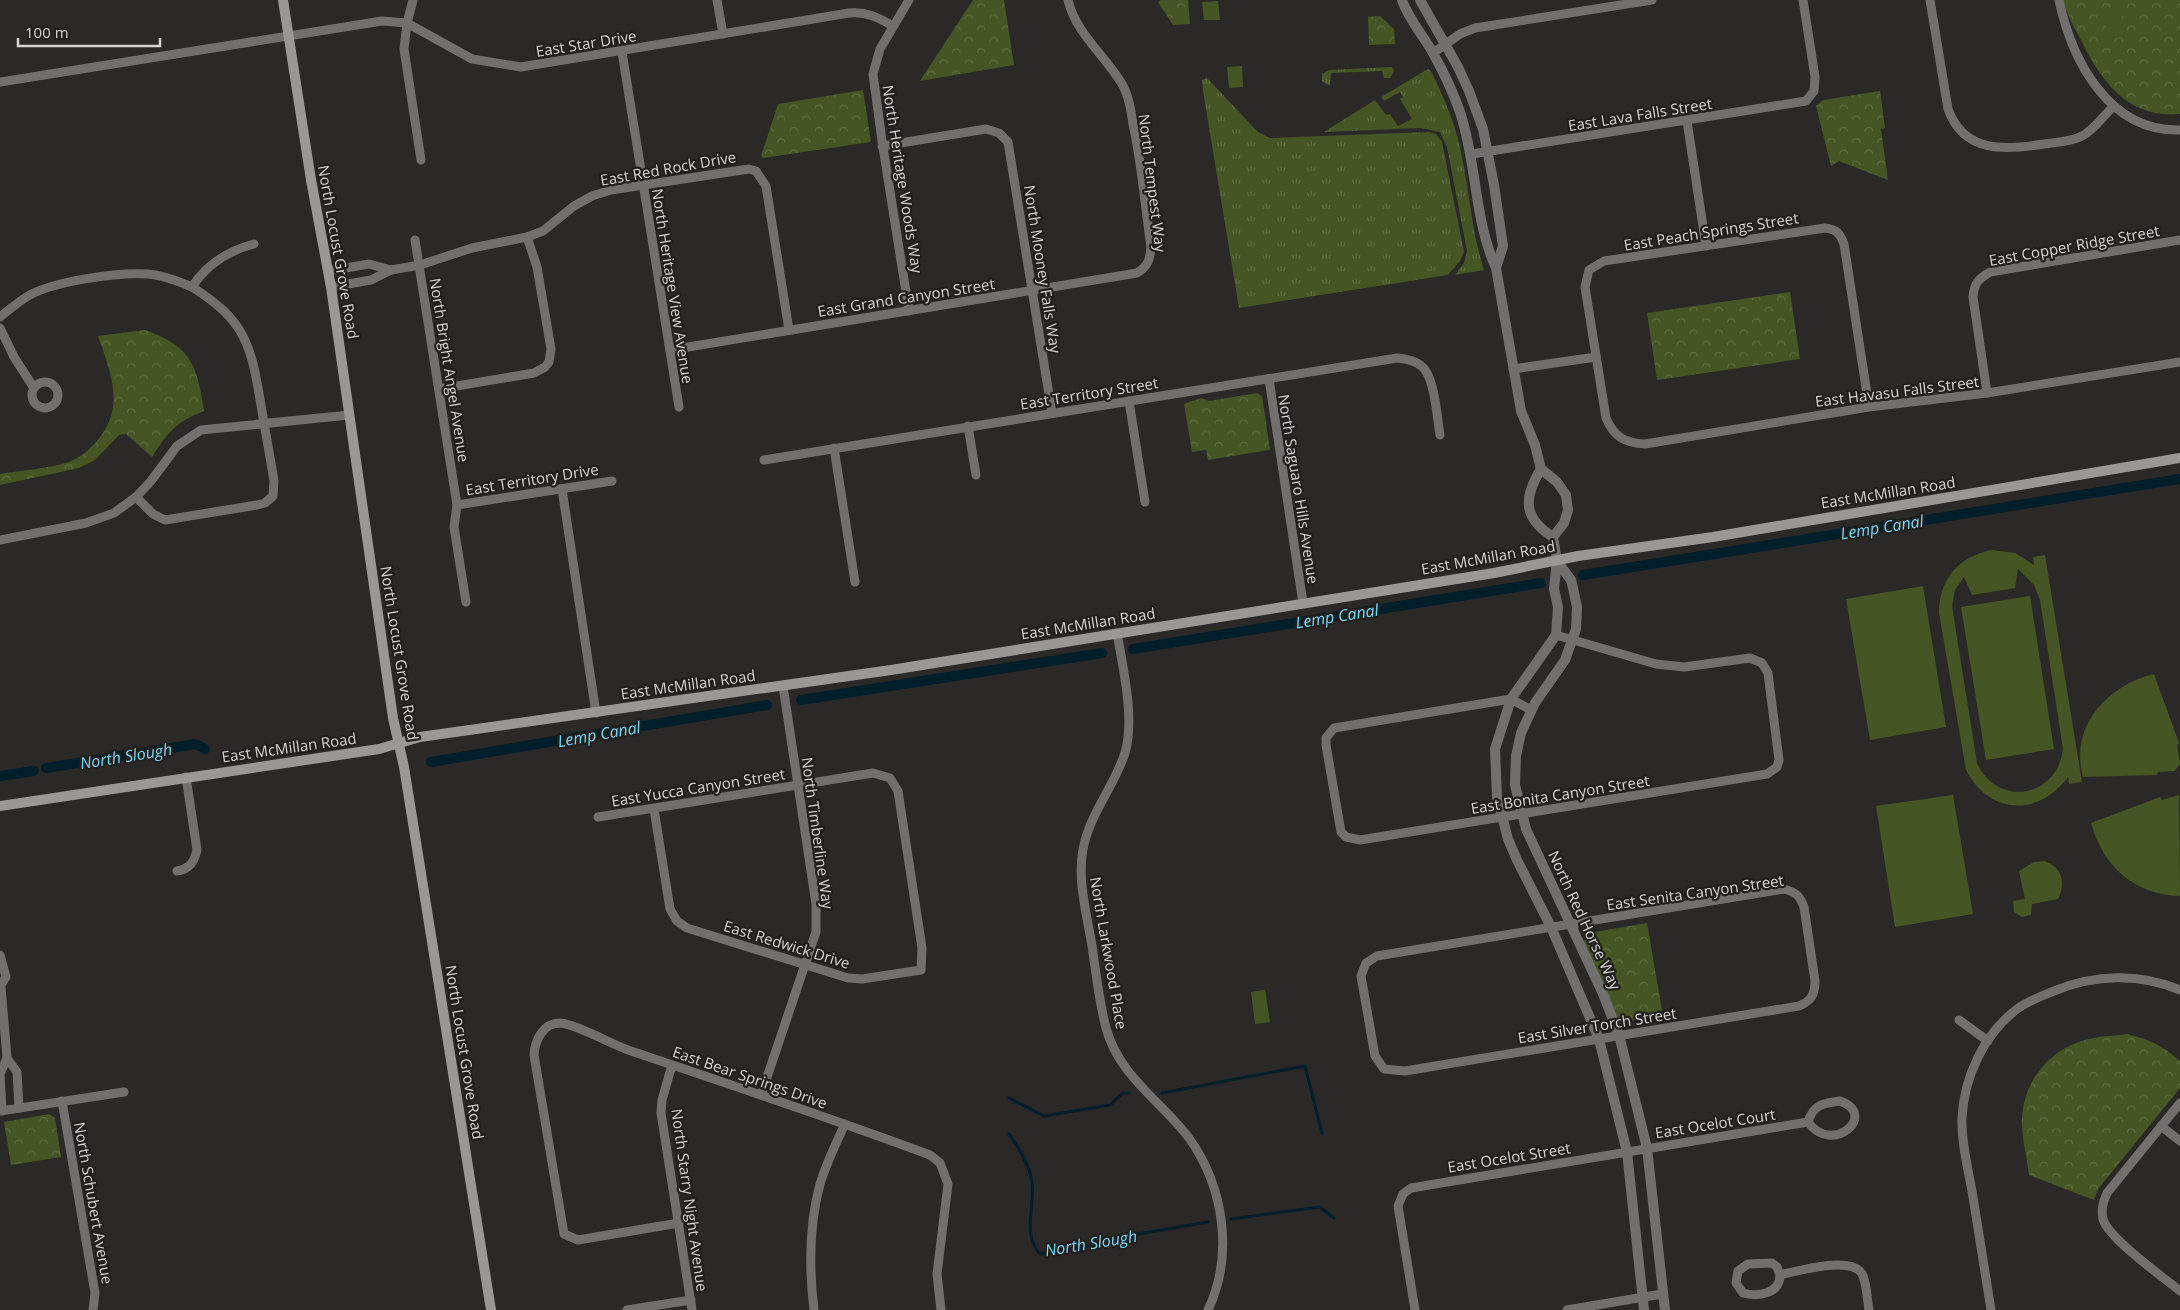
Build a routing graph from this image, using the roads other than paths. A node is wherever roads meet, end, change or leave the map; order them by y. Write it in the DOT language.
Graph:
graph roads {
  1 [pos="283,0"];
  2 [pos="413,0"];
  3 [pos="717,0"];
  4 [pos="909,0"];
  5 [pos="1068,0"];
  6 [pos="1402,0"];
  7 [pos="1420,0"];
  8 [pos="1652,0"];
  9 [pos="1804,0"];
  10 [pos="1930,0"];
  11 [pos="2059,0"];
  12 [pos="407,22"];
  13 [pos="893,26"];
  14 [pos="723,34"];
  15 [pos="288,36"];
  16 [pos="1444,44"];
  17 [pos="622,52"];
  18 [pos="1433,52"];
  19 [pos="0,82"];
  20 [pos="2113,107"];
  21 [pos="1687,121"];
  22 [pos="2180,130"];
  23 [pos="882,146"];
  24 [pos="1488,152"];
  25 [pos="1472,154"];
  26 [pos="421,160"];
  27 [pos="643,184"];
  28 [pos="527,237"];
  29 [pos="415,240"];
  30 [pos="2180,240"];
  31 [pos="254,244"];
  32 [pos="1706,246"];
  33 [pos="420,265"];
  34 [pos="1146,267"];
  35 [pos="1496,268"];
  36 [pos="391,270"];
  37 [pos="328,271"];
  38 [pos="192,287"];
  39 [pos="331,287"];
  40 [pos="1033,290"];
  41 [pos="909,311"];
  42 [pos="0,317"];
  43 [pos="0,328"];
  44 [pos="789,330"];
  45 [pos="670,350"];
  46 [pos="1596,357"];
  47 [pos="2180,362"];
  48 [pos="1513,369"];
  49 [pos="1269,379"];
  50 [pos="34,388"];
  51 [pos="439,389"];
  52 [pos="1987,393"];
  53 [pos="1129,401"];
  54 [pos="679,407"];
  55 [pos="1869,407"];
  56 [pos="1052,413"];
  57 [pos="349,415"];
  58 [pos="264,423"];
  59 [pos="968,426"];
  60 [pos="1440,435"];
  61 [pos="834,448"];
  62 [pos="2180,458"];
  63 [pos="764,460"];
  64 [pos="1541,469"];
  65 [pos="976,475"];
  66 [pos="612,480"];
  67 [pos="562,489"];
  68 [pos="136,497"];
  69 [pos="1144,502"];
  70 [pos="457,505"];
  71 [pos="1554,538"];
  72 [pos="0,540"];
  73 [pos="1557,561"];
  74 [pos="855,582"];
  75 [pos="466,602"];
  76 [pos="1303,603"];
  77 [pos="1118,633"];
  78 [pos="1556,636"];
  79 [pos="1573,641"];
  80 [pos="783,686"];
  81 [pos="1511,699"];
  82 [pos="1531,710"];
  83 [pos="596,713"];
  84 [pos="398,743"];
  85 [pos="186,777"];
  86 [pos="797,785"];
  87 [pos="0,806"];
  88 [pos="654,808"];
  89 [pos="1521,814"];
  90 [pos="598,817"];
  91 [pos="1501,817"];
  92 [pos="177,871"];
  93 [pos="1570,924"];
  94 [pos="1551,928"];
  95 [pos="0,955"];
  96 [pos="804,965"];
  97 [pos="921,970"];
  98 [pos="0,987"];
  99 [pos="2180,990"];
  100 [pos="1812,997"];
  101 [pos="1959,1020"];
  102 [pos="1619,1035"];
  103 [pos="1599,1039"];
  104 [pos="1988,1041"];
  105 [pos="7,1058"];
  106 [pos="672,1065"];
  107 [pos="1384,1069"];
  108 [pos="124,1092"];
  109 [pos="761,1095"];
  110 [pos="62,1101"];
  111 [pos="2180,1103"];
  112 [pos="19,1108"];
  113 [pos="1,1111"];
  114 [pos="1808,1122"];
  115 [pos="844,1124"];
  116 [pos="2161,1126"];
  117 [pos="2180,1141"];
  118 [pos="1647,1148"];
  119 [pos="1627,1152"];
  120 [pos="679,1223"];
  121 [pos="1780,1275"];
  122 [pos="2180,1291"];
  123 [pos="1662,1294"];
  124 [pos="1642,1298"];
  125 [pos="691,1300"];
  126 [pos="93,1310"];
  127 [pos="491,1310"];
  128 [pos="627,1310"];
  129 [pos="692,1310"];
  130 [pos="814,1310"];
  131 [pos="941,1310"];
  132 [pos="1208,1310"];
  133 [pos="1415,1310"];
  134 [pos="1567,1310"];
  135 [pos="1644,1310"];
  136 [pos="1665,1310"];
  137 [pos="1869,1310"];
  138 [pos="1991,1310"];
  1 -- 15 [label="main road, North Locust Grove Road"];
  2 -- 12 [label="street"];
  3 -- 14 [label="street"];
  4 -- 13 [label="street, North Heritage Woods Way"];
  5 -- 34 [label="street, North Tempest Way"];
  6 -- 18 [label="street"];
  7 -- 16 [label="street"];
  8 -- 16 [label="street"];
  9 -- 21 [label="street, East Lava Falls Street"];
  10 -- 20 [label="street"];
  11 -- 20 [label="street"];
  12 -- 15 [label="street, East Star Drive"];
  12 -- 17 [label="street, East Star Drive"];
  12 -- 26 [label="street"];
  13 -- 14 [label="street, East Star Drive"];
  13 -- 23 [label="street, North Heritage Woods Way"];
  14 -- 17 [label="street, East Star Drive"];
  15 -- 19 [label="street, East Star Drive"];
  15 -- 37 [label="main road, North Locust Grove Road"];
  16 -- 18 [label="street"];
  16 -- 24 [label="street"];
  17 -- 27 [label="street, North Heritage View Avenue"];
  18 -- 25 [label="street"];
  20 -- 22 [label="street"];
  21 -- 24 [label="street, East Lava Falls Street"];
  21 -- 32 [label="street"];
  23 -- 40 [label="street, North Mooney Falls Way"];
  23 -- 41 [label="street, North Heritage Woods Way"];
  24 -- 25 [label="street, East Lava Falls Street"];
  24 -- 35 [label="street"];
  25 -- 35 [label="street"];
  27 -- 28 [label="street, East Red Rock Drive"];
  27 -- 44 [label="street, East Red Rock Drive"];
  27 -- 45 [label="street, North Heritage View Avenue"];
  28 -- 33 [label="street, East Red Rock Drive"];
  28 -- 51 [label="street"];
  29 -- 33 [label="street, North Bright Angel Avenue"];
  30 -- 52 [label="street, East Copper Ridge Street"];
  31 -- 38 [label="street"];
  32 -- 46 [label="street, East Peach Springs Street"];
  32 -- 55 [label="street, East Peach Springs Street"];
  33 -- 36 [label="street, East Red Rock Drive"];
  33 -- 51 [label="street, North Bright Angel Avenue"];
  34 -- 40 [label="street, East Grand Canyon Street"];
  35 -- 48 [label="street"];
  36 -- 37 [label="street, East Red Rock Drive"];
  36 -- 39 [label="street, East Red Rock Drive"];
  37 -- 39 [label="main road, North Locust Grove Road"];
  38 -- 42 [label="street"];
  38 -- 58 [label="street"];
  39 -- 57 [label="main road, North Locust Grove Road"];
  40 -- 41 [label="street, East Grand Canyon Street"];
  40 -- 56 [label="street, North Mooney Falls Way"];
  41 -- 44 [label="street, East Grand Canyon Street"];
  43 -- 50 [label="street"];
  44 -- 45 [label="street, East Grand Canyon Street"];
  45 -- 54 [label="street, North Heritage View Avenue"];
  46 -- 48 [label="street"];
  46 -- 55 [label="street, East Havasu Falls Street"];
  47 -- 52 [label="street, East Havasu Falls Street"];
  48 -- 64 [label="street"];
  49 -- 53 [label="street, East Territory Street"];
  49 -- 60 [label="street, East Territory Street"];
  49 -- 76 [label="street, North Saguaro Hills Avenue"];
  51 -- 70 [label="street, North Bright Angel Avenue"];
  52 -- 55 [label="street, East Havasu Falls Street"];
  53 -- 56 [label="street, East Territory Street"];
  53 -- 69 [label="street"];
  56 -- 59 [label="street, East Territory Street"];
  57 -- 58 [label="street"];
  57 -- 84 [label="main road, North Locust Grove Road"];
  58 -- 68 [label="street"];
  58 -- 68 [label="street"];
  59 -- 61 [label="street, East Territory Street"];
  59 -- 65 [label="street"];
  61 -- 63 [label="street, East Territory Street"];
  61 -- 74 [label="street"];
  62 -- 73 [label="main road, East McMillan Road"];
  64 -- 71 [label="street"];
  64 -- 71 [label="street"];
  66 -- 67 [label="street, East Territory Drive"];
  67 -- 70 [label="street, East Territory Drive"];
  67 -- 83 [label="street"];
  68 -- 72 [label="street"];
  70 -- 75 [label="street, North Bright Angel Avenue"];
  71 -- 73 [label="street, North Red Horse Way"];
  73 -- 76 [label="main road, East McMillan Road"];
  73 -- 78 [label="street, North Red Horse Way"];
  73 -- 79 [label="street, North Red Horse Way"];
  76 -- 77 [label="main road, East McMillan Road"];
  77 -- 80 [label="main road, East McMillan Road"];
  77 -- 132 [label="street, North Larkwood Place"];
  78 -- 79 [label="street"];
  78 -- 81 [label="street"];
  79 -- 82 [label="street, North Red Horse Way"];
  79 -- 89 [label="street, East Bonita Canyon Street"];
  80 -- 83 [label="main road, East McMillan Road"];
  80 -- 86 [label="street, North Timberline Way"];
  81 -- 82 [label="street"];
  81 -- 91 [label="street"];
  81 -- 91 [label="street, East Bonita Canyon Street"];
  82 -- 89 [label="street, North Red Horse Way"];
  83 -- 84 [label="main road, East McMillan Road"];
  84 -- 85 [label="main road, East McMillan Road"];
  84 -- 127 [label="main road, North Locust Grove Road"];
  85 -- 87 [label="main road, East McMillan Road"];
  85 -- 92 [label="street"];
  86 -- 88 [label="street, East Yucca Canyon Street"];
  86 -- 96 [label="street, North Timberline Way"];
  86 -- 97 [label="street, East Yucca Canyon Street"];
  88 -- 90 [label="street, East Yucca Canyon Street"];
  88 -- 96 [label="street, East Redwick Drive"];
  89 -- 91 [label="street, East Bonita Canyon Street"];
  89 -- 93 [label="street, North Red Horse Way"];
  91 -- 94 [label="street"];
  93 -- 94 [label="street, East Senita Canyon Street"];
  93 -- 100 [label="street, East Senita Canyon Street"];
  93 -- 102 [label="street, North Red Horse Way"];
  94 -- 103 [label="street"];
  94 -- 107 [label="street, East Senita Canyon Street"];
  95 -- 98 [label="street"];
  96 -- 97 [label="street, East Redwick Drive"];
  96 -- 109 [label="street, North Timberline Way"];
  98 -- 105 [label="street"];
  99 -- 104 [label="street"];
  100 -- 102 [label="street, East Silver Torch Street"];
  101 -- 104 [label="street"];
  102 -- 103 [label="street, East Silver Torch Street"];
  102 -- 118 [label="street, North Red Horse Way"];
  103 -- 107 [label="street, East Silver Torch Street"];
  103 -- 119 [label="street"];
  104 -- 138 [label="street"];
  105 -- 112 [label="street"];
  105 -- 113 [label="street"];
  106 -- 109 [label="street, East Bear Springs Drive"];
  106 -- 120 [label="street, North Starry Night Avenue"];
  106 -- 120 [label="street, East Bear Springs Drive"];
  108 -- 110 [label="street"];
  109 -- 115 [label="street, East Bear Springs Drive"];
  110 -- 112 [label="street"];
  110 -- 126 [label="street, North Schubert Avenue"];
  111 -- 116 [label="street"];
  112 -- 113 [label="street"];
  114 -- 114 [label="street"];
  114 -- 118 [label="street, East Ocelot Court"];
  115 -- 130 [label="street"];
  115 -- 131 [label="street, East Bear Springs Drive"];
  116 -- 117 [label="street"];
  116 -- 122 [label="street"];
  118 -- 119 [label="street, East Ocelot Court"];
  118 -- 123 [label="street, North Red Horse Way"];
  119 -- 124 [label="street"];
  119 -- 133 [label="street, East Ocelot Street"];
  120 -- 125 [label="street, North Starry Night Avenue"];
  121 -- 121 [label="street"];
  121 -- 137 [label="street"];
  123 -- 124 [label="street"];
  123 -- 136 [label="street, North Red Horse Way"];
  124 -- 134 [label="street"];
  124 -- 135 [label="street"];
  125 -- 128 [label="street"];
  125 -- 129 [label="street, North Starry Night Avenue"];
}
